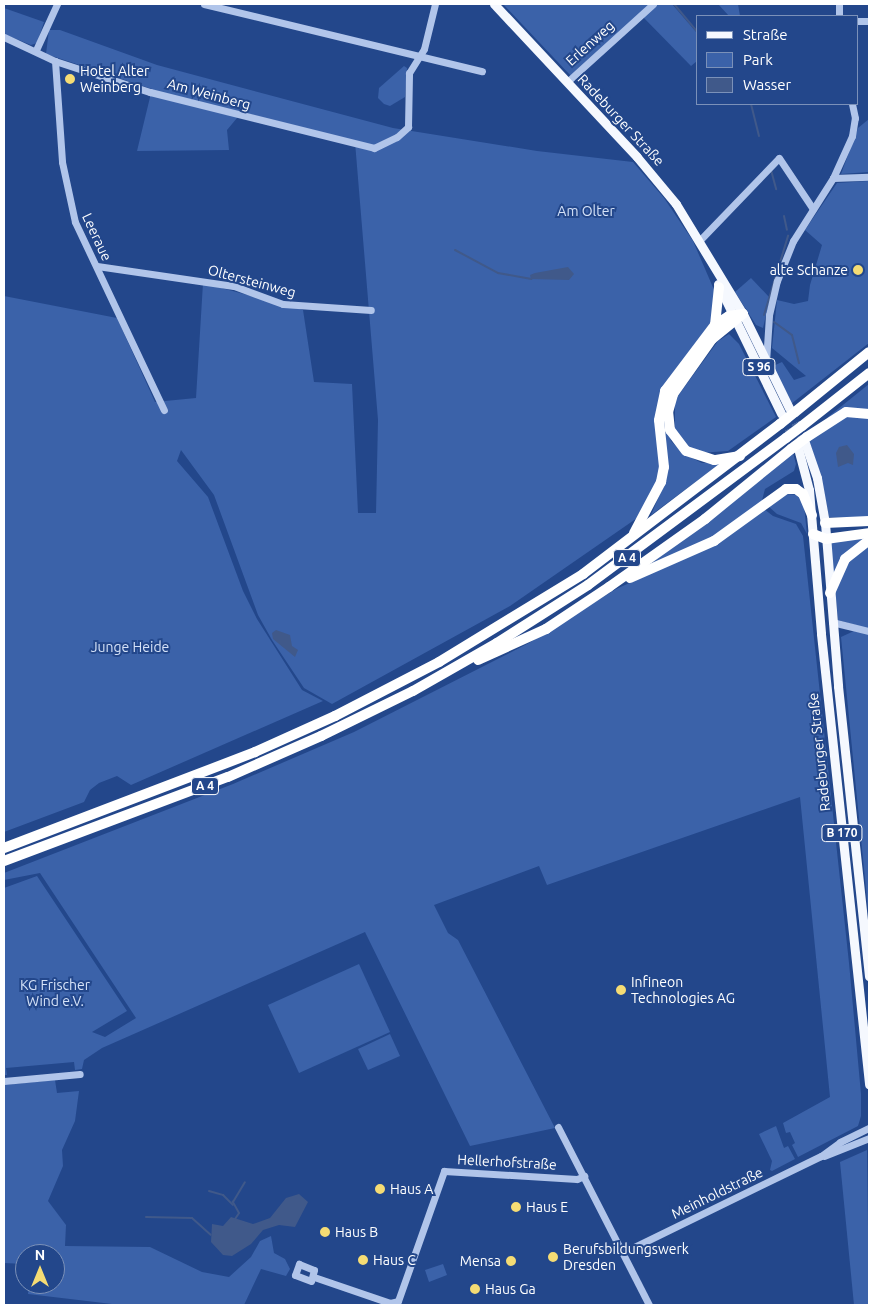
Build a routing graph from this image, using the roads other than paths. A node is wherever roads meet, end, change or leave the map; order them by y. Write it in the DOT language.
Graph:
graph roads {
  1 [pos="57,4"];
  2 [pos="204,4"];
  3 [pos="435,4"];
  4 [pos="494,4"];
  5 [pos="653,4"];
  6 [pos="4,36"];
  7 [pos="36,50"];
  8 [pos="420,55"];
  9 [pos="55,61"];
  10 [pos="482,71"];
  11 [pos="567,82"];
  12 [pos="852,105"];
  13 [pos="869,177"];
  14 [pos="834,178"];
  15 [pos="813,209"];
  16 [pos="699,241"];
  17 [pos="97,266"];
  18 [pos="713,267"];
  19 [pos="720,287"];
  20 [pos="371,310"];
  21 [pos="737,316"];
  22 [pos="716,325"];
  23 [pos="869,352"];
  24 [pos="766,362"];
  25 [pos="869,373"];
  26 [pos="164,410"];
  27 [pos="788,411"];
  28 [pos="869,414"];
  29 [pos="800,444"];
  30 [pos="741,455"];
  31 [pos="812,515"];
  32 [pos="869,521"];
  33 [pos="825,523"];
  34 [pos="869,533"];
  35 [pos="813,534"];
  36 [pos="630,539"];
  37 [pos="826,539"];
  38 [pos="869,540"];
  39 [pos="609,587"];
  40 [pos="830,592"];
  41 [pos="832,622"];
  42 [pos="848,627"];
  43 [pos="869,631"];
  44 [pos="834,635"];
  45 [pos="458,666"];
  46 [pos="4,848"];
  47 [pos="4,861"];
  48 [pos="869,976"];
  49 [pos="80,1074"];
  50 [pos="4,1081"];
  51 [pos="869,1084"];
  52 [pos="558,1127"];
  53 [pos="869,1128"];
  54 [pos="869,1138"];
  55 [pos="821,1156"];
  56 [pos="584,1176"];
  57 [pos="624,1252"];
  58 [pos="314,1277"];
  59 [pos="649,1305"];
  1 -- 7 [label="street"];
  2 -- 8 [label="street"];
  3 -- 8 [label="street"];
  4 -- 11 [label="main road, Radeburger Straße / S 96"];
  5 -- 11 [label="street, Erlenweg"];
  6 -- 7 [label="street, Am Weinberg"];
  7 -- 9 [label="street, Am Weinberg"];
  8 -- 9 [label="street, Am Weinberg"];
  8 -- 10 [label="street"];
  9 -- 17 [label="street, Leeraue"];
  11 -- 16 [label="main road, Radeburger Straße / S 96"];
  12 -- 14 [label="street"];
  13 -- 14 [label="street"];
  14 -- 15 [label="street"];
  15 -- 16 [label="street"];
  15 -- 24 [label="street"];
  16 -- 18 [label="main road, Radeburger Straße / S 96"];
  17 -- 20 [label="street, Oltersteinweg"];
  17 -- 26 [label="street, Leeraue"];
  18 -- 19 [label="main road, Radeburger Straße / S 96"];
  18 -- 21 [label="main road, Radeburger Straße / S 96"];
  19 -- 21 [label="main road, Radeburger Straße / S 96"];
  19 -- 22 [label="highway"];
  21 -- 22 [label="highway"];
  21 -- 24 [label="main road, Radeburger Straße / S 96"];
  21 -- 27 [label="main road, Radeburger Straße / S 96"];
  21 -- 30 [label="highway"];
  22 -- 36 [label="highway"];
  23 -- 27 [label="highway, A 4"];
  24 -- 27 [label="main road, Radeburger Straße / S 96"];
  25 -- 45 [label="highway, A 4, bridge"];
  27 -- 30 [label="highway, A 4, bridge"];
  28 -- 29 [label="highway"];
  29 -- 31 [label="main road, Radeburger Straße / B 170"];
  29 -- 33 [label="main road, Radeburger Straße / B 170"];
  29 -- 39 [label="highway"];
  30 -- 36 [label="highway, A 4"];
  31 -- 35 [label="main road, Radeburger Straße / B 170"];
  31 -- 39 [label="highway"];
  32 -- 33 [label="highway"];
  33 -- 37 [label="main road, Radeburger Straße / B 170"];
  34 -- 37 [label="highway"];
  35 -- 37 [label="highway"];
  35 -- 51 [label="main road, Radeburger Straße / B 170"];
  36 -- 46 [label="highway, A 4"];
  37 -- 40 [label="main road, Radeburger Straße / B 170"];
  38 -- 40 [label="highway"];
  39 -- 45 [label="highway"];
  40 -- 41 [label="main road, Radeburger Straße / B 170"];
  41 -- 42 [label="street"];
  41 -- 44 [label="main road, Radeburger Straße / B 170"];
  42 -- 43 [label="street"];
  42 -- 44 [label="street"];
  44 -- 48 [label="main road, Radeburger Straße / B 170"];
  45 -- 47 [label="highway, A 4"];
  49 -- 50 [label="street"];
  52 -- 56 [label="street, Hellerhofstraße"];
  53 -- 55 [label="street, Meinholdstraße"];
  54 -- 55 [label="street, Meinholdstraße"];
  55 -- 57 [label="street, Meinholdstraße"];
  56 -- 57 [label="street, Hellerhofstraße"];
  56 -- 58 [label="street, Hellerhofstraße"];
  57 -- 59 [label="street, Hellerhofstraße"];
}
